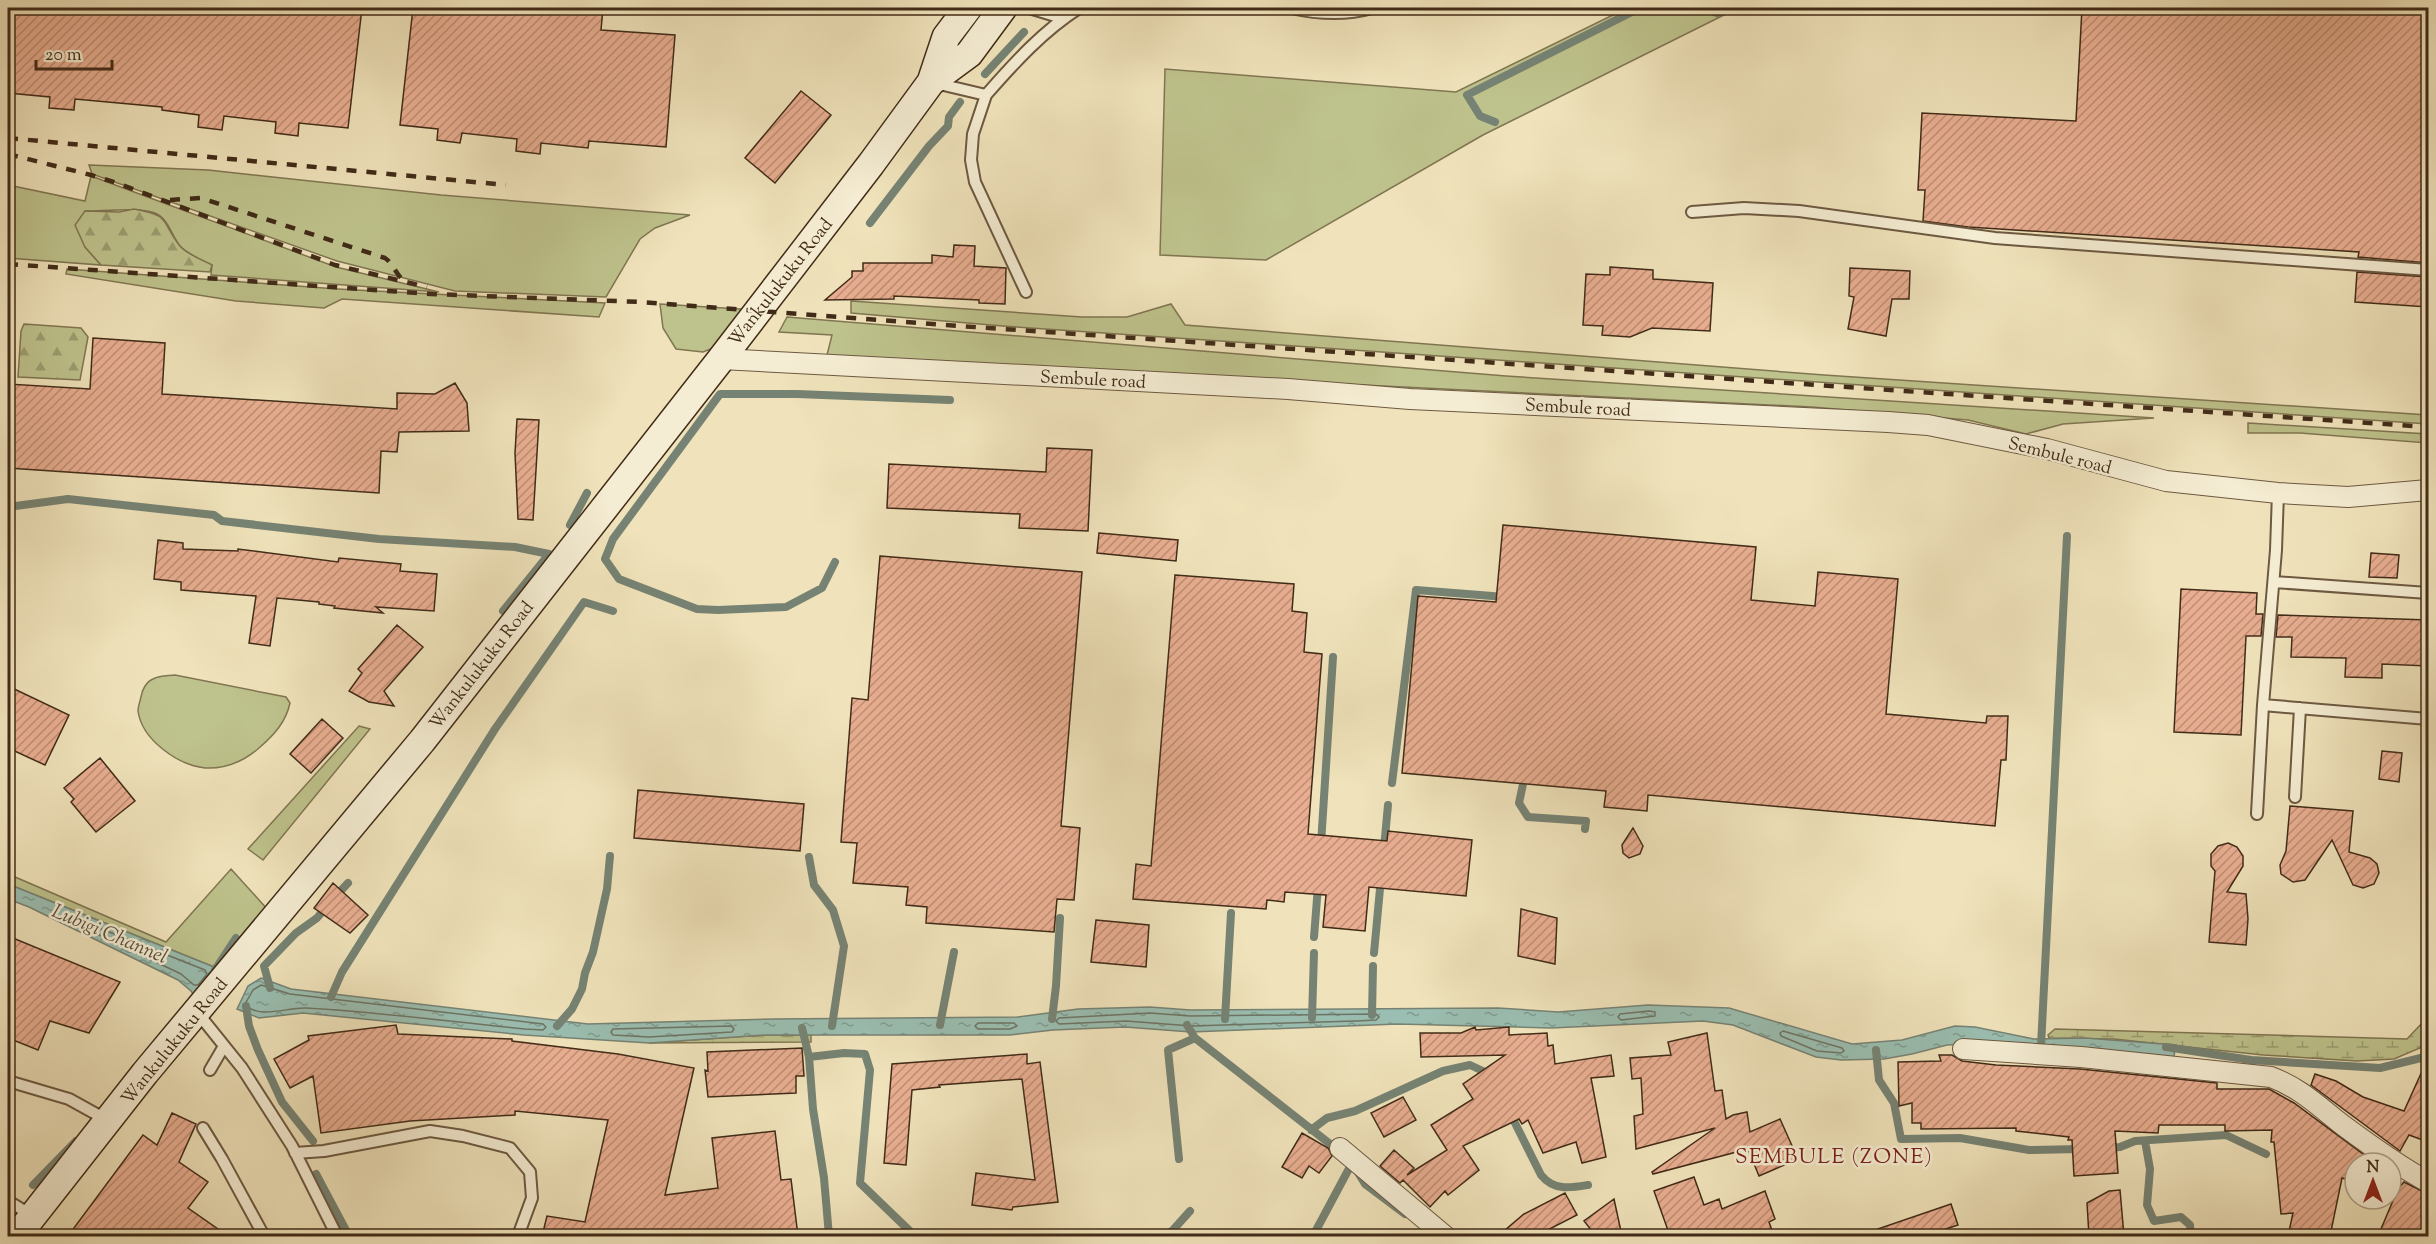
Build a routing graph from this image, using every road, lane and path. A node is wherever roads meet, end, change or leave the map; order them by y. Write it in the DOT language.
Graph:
graph roads {
  1 [pos="968,8"];
  2 [pos="1003,8"];
  3 [pos="1029,8"];
  4 [pos="1079,8"];
  5 [pos="1290,8"];
  6 [pos="1372,8"];
  7 [pos="1062,18"];
  8 [pos="931,82"];
  9 [pos="986,94"];
  10 [pos="1692,212"];
  11 [pos="2428,270"];
  12 [pos="1026,292"];
  13 [pos="721,359"];
  14 [pos="2428,490"];
  15 [pos="2278,493"];
  16 [pos="2274,582"];
  17 [pos="2428,593"];
  18 [pos="2262,705"];
  19 [pos="2300,708"];
  20 [pos="2428,719"];
  21 [pos="2295,797"];
  22 [pos="2257,814"];
  23 [pos="196,1012"];
  24 [pos="224,1046"];
  25 [pos="1963,1048"];
  26 [pos="210,1070"];
  27 [pos="8,1081"];
  28 [pos="109,1121"];
  29 [pos="203,1128"];
  30 [pos="1340,1148"];
  31 [pos="295,1152"];
  32 [pos="2428,1182"];
  33 [pos="8,1201"];
  34 [pos="25,1226"];
  35 [pos="264,1236"];
  36 [pos="338,1236"];
  37 [pos="518,1236"];
  38 [pos="1445,1236"];
  1 -- 8 [label="main road, Wankulukuku Road"];
  2 -- 8 [label="main road, Wankulukuku Road"];
  3 -- 7 [label="lane"];
  4 -- 7 [label="lane"];
  5 -- 6 [label="lane"];
  7 -- 9 [label="lane"];
  8 -- 9 [label="lane"];
  8 -- 13 [label="main road, Wankulukuku Road"];
  9 -- 12 [label="lane"];
  10 -- 11 [label="lane"];
  13 -- 15 [label="street, Sembule road"];
  13 -- 23 [label="main road, Wankulukuku Road"];
  14 -- 15 [label="street, Sembule road"];
  15 -- 16 [label="lane"];
  16 -- 17 [label="lane"];
  16 -- 18 [label="lane"];
  18 -- 19 [label="lane"];
  18 -- 22 [label="lane"];
  19 -- 20 [label="lane"];
  19 -- 21 [label="lane"];
  23 -- 24 [label="lane"];
  23 -- 28 [label="main road, Wankulukuku Road"];
  24 -- 26 [label="lane"];
  24 -- 31 [label="lane"];
  25 -- 32 [label="street"];
  27 -- 28 [label="lane"];
  28 -- 34 [label="main road, Wankulukuku Road"];
  29 -- 35 [label="lane"];
  30 -- 38 [label="street"];
  31 -- 36 [label="lane"];
  31 -- 37 [label="lane"];
  33 -- 34 [label="lane"];
}
